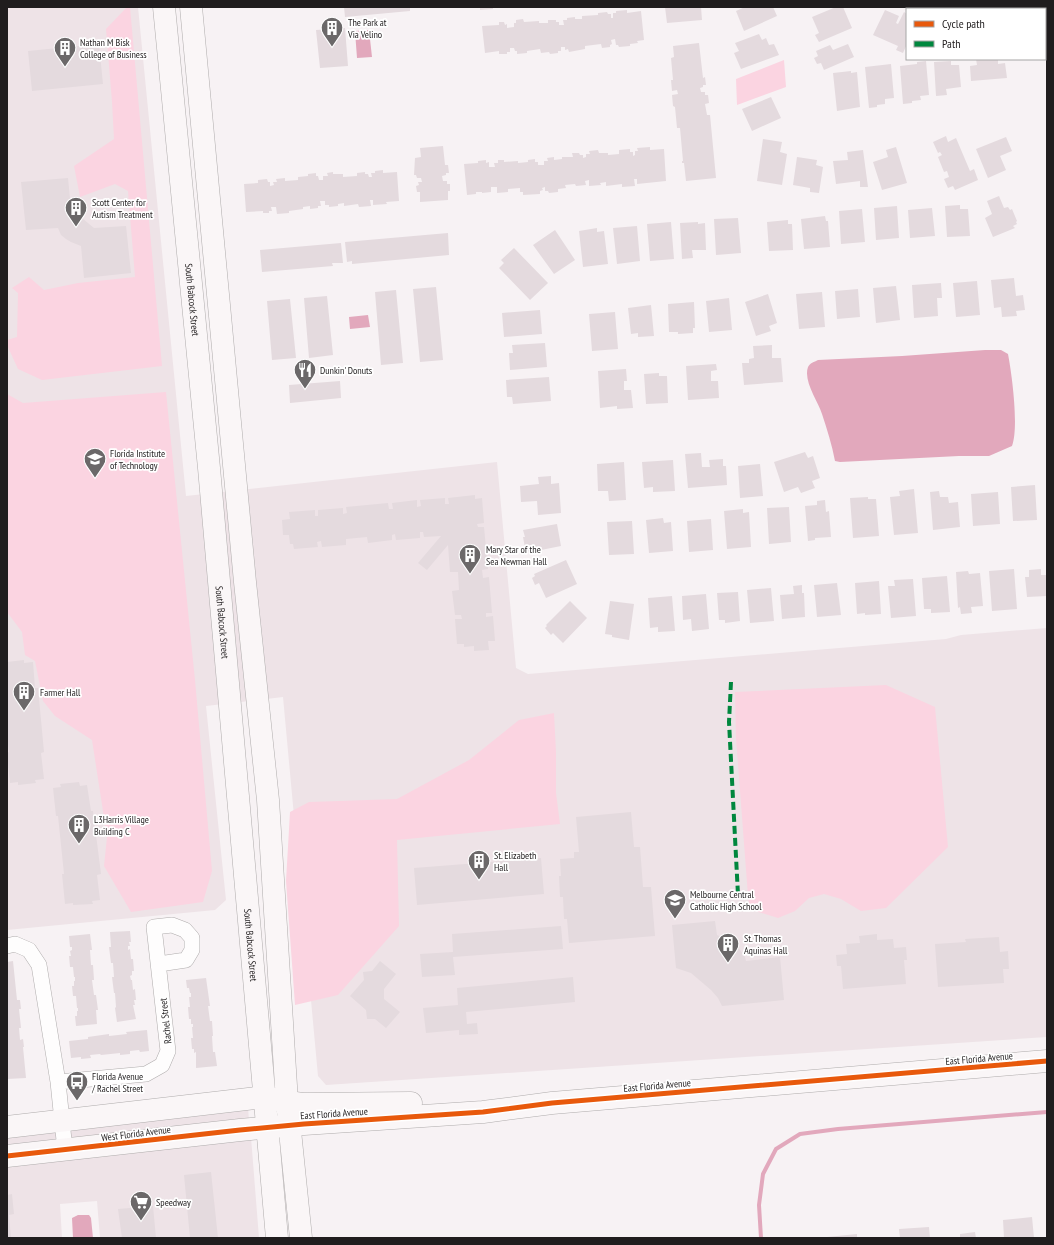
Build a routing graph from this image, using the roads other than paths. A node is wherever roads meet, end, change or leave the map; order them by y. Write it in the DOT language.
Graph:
graph roads {
  1 [pos="164,7"];
  2 [pos="191,7"];
  3 [pos="7,946"];
  4 [pos="159,964"];
  5 [pos="1047,1061"];
  6 [pos="58,1082"];
  7 [pos="265,1097"];
  8 [pos="287,1102"];
  9 [pos="552,1103"];
  10 [pos="63,1119"];
  11 [pos="290,1125"];
  12 [pos="7,1127"];
  13 [pos="268,1128"];
  14 [pos="65,1150"];
  15 [pos="7,1156"];
  16 [pos="277,1238"];
  17 [pos="301,1238"];
  1 -- 7 [label="main road, South Babcock Street"];
  2 -- 8 [label="main road"];
  3 -- 6 [label="street"];
  4 -- 6 [label="street, Rachel Street"];
  5 -- 9 [label="main road, East Florida Avenue"];
  6 -- 10 [label="street"];
  7 -- 8 [label="main road, East Florida Avenue"];
  7 -- 10 [label="main road"];
  7 -- 13 [label="main road, South Babcock Street"];
  8 -- 9 [label="main road, East Florida Avenue"];
  8 -- 11 [label="main road"];
  9 -- 11 [label="main road, East Florida Avenue"];
  10 -- 12 [label="main road"];
  10 -- 14 [label="street"];
  11 -- 13 [label="main road, East Florida Avenue"];
  11 -- 17 [label="main road"];
  13 -- 14 [label="main road, West Florida Avenue"];
  13 -- 16 [label="main road, South Babcock Street"];
  14 -- 15 [label="main road, West Florida Avenue"];
}
